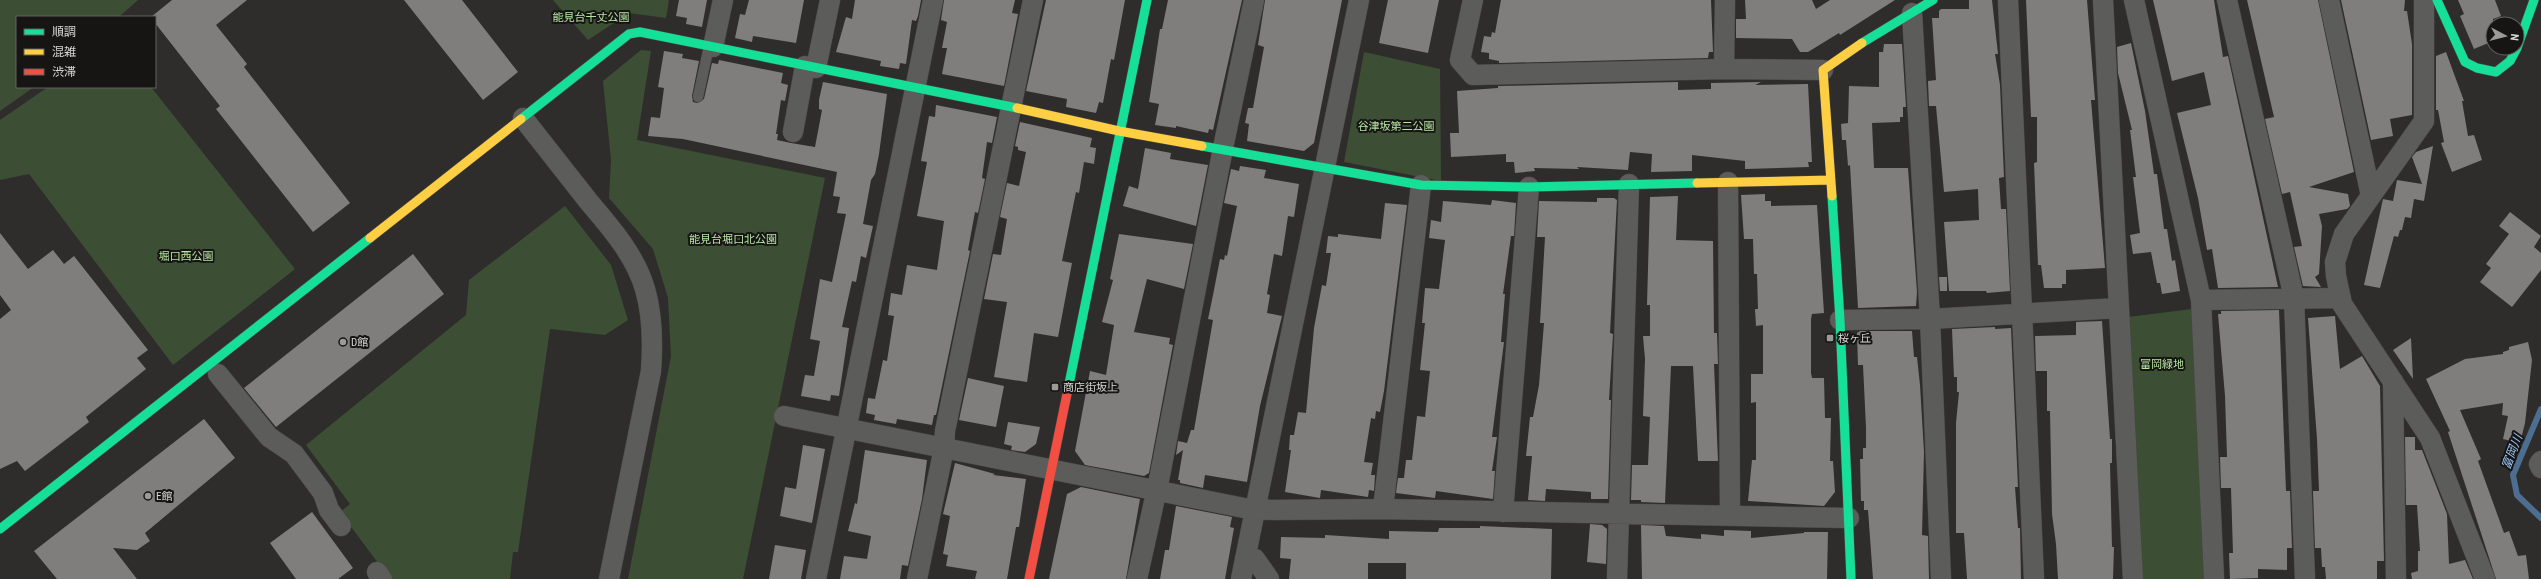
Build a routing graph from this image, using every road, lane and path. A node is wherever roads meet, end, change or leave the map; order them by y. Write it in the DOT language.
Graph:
graph roads {
  1 [pos="722,0"];
  2 [pos="830,0"];
  3 [pos="933,0"];
  4 [pos="1033,0"];
  5 [pos="1147,0"];
  6 [pos="1254,0"];
  7 [pos="1359,0"];
  8 [pos="1473,0"];
  9 [pos="1725,0"];
  10 [pos="1933,0"];
  11 [pos="2008,0"];
  12 [pos="2103,0"];
  13 [pos="2134,0"];
  14 [pos="2227,0"];
  15 [pos="2329,0"];
  16 [pos="2424,0"];
  17 [pos="2437,0"];
  18 [pos="2534,0"];
  19 [pos="1912,13"];
  20 [pos="2525,25"];
  21 [pos="711,46"];
  22 [pos="2513,56"];
  23 [pos="811,67"];
  24 [pos="1724,69"];
  25 [pos="1823,70"];
  26 [pos="914,87"];
  27 [pos="698,97"];
  28 [pos="1012,108"];
  29 [pos="523,118"];
  30 [pos="1119,130"];
  31 [pos="793,132"];
  32 [pos="1223,148"];
  33 [pos="1325,168"];
  34 [pos="1831,180"];
  35 [pos="1728,182"];
  36 [pos="1629,184"];
  37 [pos="1421,185"];
  38 [pos="1529,187"];
  39 [pos="2371,196"];
  40 [pos="2294,298"];
  41 [pos="2341,298"];
  42 [pos="2201,300"];
  43 [pos="2119,308"];
  44 [pos="2021,312"];
  45 [pos="1930,319"];
  46 [pos="1840,320"];
  47 [pos="218,374"];
  48 [pos="2393,381"];
  49 [pos="784,416"];
  50 [pos="846,429"];
  51 [pos="944,448"];
  52 [pos="2541,461"];
  53 [pos="2541,468"];
  54 [pos="1050,469"];
  55 [pos="1155,491"];
  56 [pos="1383,509"];
  57 [pos="1254,510"];
  58 [pos="1502,512"];
  59 [pos="1618,515"];
  60 [pos="1730,515"];
  61 [pos="1850,518"];
  62 [pos="341,526"];
  63 [pos="0,530"];
  64 [pos="1245,558"];
  65 [pos="609,579"];
  66 [pos="816,579"];
  67 [pos="917,579"];
  68 [pos="1028,579"];
  69 [pos="1137,579"];
  70 [pos="1241,579"];
  71 [pos="1268,579"];
  72 [pos="1617,579"];
  73 [pos="1852,579"];
  74 [pos="1941,579"];
  75 [pos="2034,579"];
  76 [pos="2133,579"];
  77 [pos="2214,579"];
  78 [pos="2305,579"];
  79 [pos="2396,579"];
  80 [pos="2485,579"];
  1 -- 21 [label="street"];
  2 -- 23 [label="street"];
  3 -- 26 [label="street"];
  4 -- 28 [label="street"];
  5 -- 30 [label="street"];
  6 -- 32 [label="street"];
  7 -- 33 [label="street"];
  8 -- 24 [label="street"];
  9 -- 24 [label="street"];
  10 -- 19 [label="street"];
  11 -- 44 [label="street"];
  12 -- 43 [label="street"];
  13 -- 42 [label="street"];
  14 -- 40 [label="street"];
  15 -- 39 [label="street"];
  16 -- 39 [label="street"];
  17 -- 22 [label="street"];
  18 -- 20 [label="street"];
  19 -- 25 [label="street"];
  19 -- 45 [label="street"];
  21 -- 23 [label="street"];
  21 -- 27 [label="lane"];
  21 -- 29 [label="street"];
  23 -- 26 [label="street"];
  23 -- 31 [label="street"];
  24 -- 25 [label="street"];
  25 -- 34 [label="street"];
  26 -- 28 [label="street"];
  26 -- 50 [label="street"];
  28 -- 30 [label="street"];
  28 -- 51 [label="street"];
  29 -- 63 [label="street"];
  29 -- 65 [label="street"];
  30 -- 32 [label="street"];
  30 -- 54 [label="street"];
  32 -- 33 [label="street"];
  32 -- 55 [label="street"];
  33 -- 37 [label="street"];
  33 -- 57 [label="street"];
  34 -- 35 [label="street"];
  34 -- 46 [label="street"];
  35 -- 36 [label="street"];
  35 -- 60 [label="street"];
  36 -- 38 [label="street"];
  36 -- 59 [label="street"];
  37 -- 38 [label="street"];
  37 -- 56 [label="street"];
  38 -- 58 [label="street"];
  39 -- 41 [label="street"];
  40 -- 41 [label="street"];
  40 -- 42 [label="street"];
  40 -- 78 [label="street"];
  41 -- 48 [label="street"];
  42 -- 77 [label="street"];
  43 -- 44 [label="street"];
  43 -- 76 [label="street"];
  44 -- 45 [label="street"];
  44 -- 75 [label="street"];
  45 -- 46 [label="street"];
  45 -- 74 [label="street"];
  46 -- 61 [label="street"];
  47 -- 62 [label="street"];
  48 -- 79 [label="street"];
  48 -- 80 [label="street"];
  49 -- 50 [label="street"];
  50 -- 51 [label="street"];
  50 -- 66 [label="street"];
  51 -- 54 [label="street"];
  51 -- 67 [label="street"];
  52 -- 53 [label="street"];
  54 -- 55 [label="street"];
  54 -- 68 [label="street"];
  55 -- 57 [label="street"];
  55 -- 69 [label="street"];
  56 -- 57 [label="street"];
  56 -- 58 [label="street"];
  57 -- 64 [label="street"];
  58 -- 59 [label="street"];
  59 -- 60 [label="street"];
  59 -- 72 [label="street"];
  60 -- 61 [label="street"];
  61 -- 73 [label="street"];
  64 -- 70 [label="street"];
  64 -- 71 [label="street"];
}
